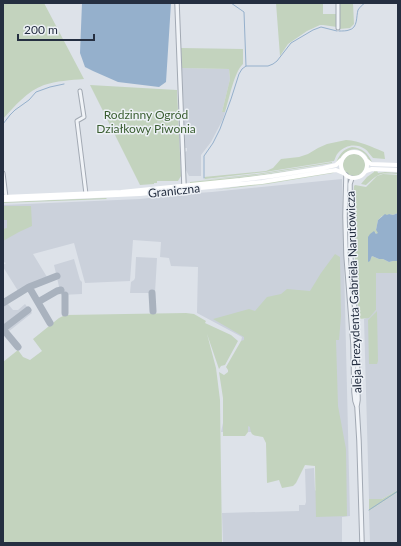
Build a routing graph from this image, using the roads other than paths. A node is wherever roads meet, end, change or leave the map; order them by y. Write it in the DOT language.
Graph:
graph roads {
  1 [pos="177,3"];
  2 [pos="338,3"];
  3 [pos="338,28"];
  4 [pos="80,91"];
  5 [pos="341,160"];
  6 [pos="366,160"];
  7 [pos="398,165"];
  8 [pos="398,170"];
  9 [pos="366,171"];
  10 [pos="3,173"];
  11 [pos="345,174"];
  12 [pos="352,178"];
  13 [pos="184,186"];
  14 [pos="86,194"];
  15 [pos="4,198"];
  16 [pos="357,407"];
  17 [pos="362,543"];
  1 -- 13 [label="street"];
  2 -- 3 [label="street"];
  4 -- 14 [label="street"];
  5 -- 6 [label="main road"];
  5 -- 11 [label="main road"];
  5 -- 13 [label="main road, Graniczna"];
  6 -- 7 [label="main road"];
  6 -- 9 [label="main road"];
  8 -- 9 [label="main road"];
  9 -- 12 [label="main road"];
  10 -- 15 [label="street"];
  11 -- 12 [label="main road"];
  11 -- 15 [label="main road, Graniczna"];
  11 -- 16 [label="street, aleja Prezydenta Gabriela Narutowicza"];
  12 -- 16 [label="street, aleja Prezydenta Gabriela Narutowicza"];
  13 -- 14 [label="main road, Graniczna"];
  14 -- 15 [label="main road, Graniczna"];
  16 -- 17 [label="street, aleja Prezydenta Gabriela Narutowicza"];
}
